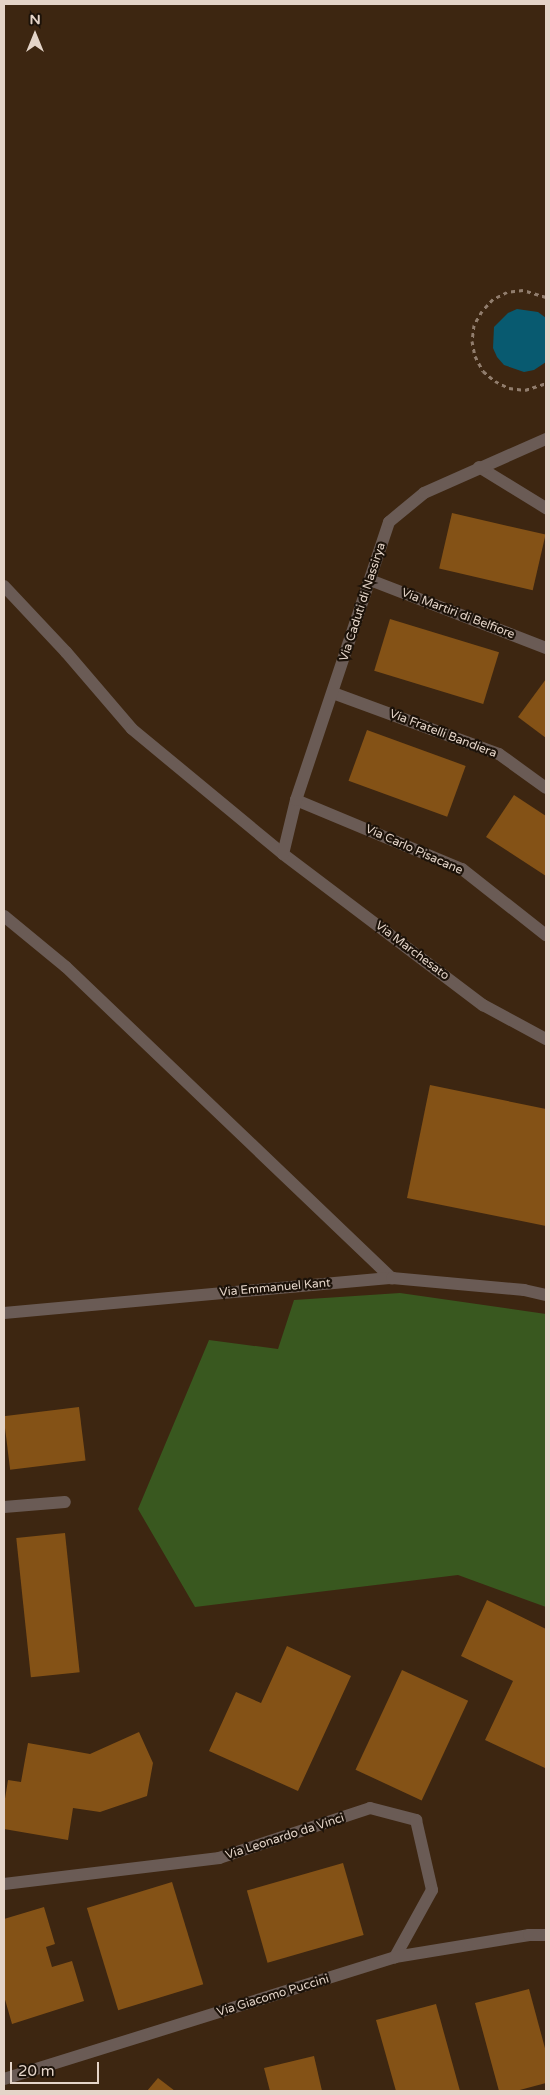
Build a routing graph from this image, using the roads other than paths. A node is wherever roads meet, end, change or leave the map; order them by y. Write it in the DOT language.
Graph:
graph roads {
  1 [pos="546,439"];
  2 [pos="479,467"];
  3 [pos="546,508"];
  4 [pos="370,580"];
  5 [pos="4,586"];
  6 [pos="546,648"];
  7 [pos="333,693"];
  8 [pos="546,788"];
  9 [pos="296,800"];
  10 [pos="283,854"];
  11 [pos="4,916"];
  12 [pos="546,935"];
  13 [pos="546,1039"];
  14 [pos="392,1278"];
  15 [pos="546,1295"];
  16 [pos="4,1312"];
  17 [pos="65,1502"];
  18 [pos="4,1507"];
  19 [pos="4,1884"];
  20 [pos="546,1934"];
  21 [pos="396,1957"];
  22 [pos="4,2079"];
  1 -- 2 [label="street, Via Caduti di Nassirya"];
  2 -- 3 [label="street"];
  2 -- 4 [label="street, Via Caduti di Nassirya"];
  4 -- 6 [label="street, Via Martiri di Belfiore"];
  4 -- 7 [label="street, Via Caduti di Nassirya"];
  5 -- 10 [label="street, Via Marchesato"];
  7 -- 8 [label="street, Via Fratelli Bandiera"];
  7 -- 9 [label="street, Via Caduti di Nassirya"];
  9 -- 10 [label="street, Via Caduti di Nassirya"];
  9 -- 12 [label="street, Via Carlo Pisacane"];
  10 -- 13 [label="street, Via Marchesato"];
  11 -- 14 [label="street"];
  14 -- 15 [label="street, Via Emmanuel Kant"];
  14 -- 16 [label="street, Via Emmanuel Kant"];
  17 -- 18 [label="street"];
  19 -- 21 [label="street, Via Leonardo da Vinci"];
  20 -- 21 [label="street, Via Giacomo Puccini"];
  21 -- 22 [label="street, Via Giacomo Puccini"];
}
